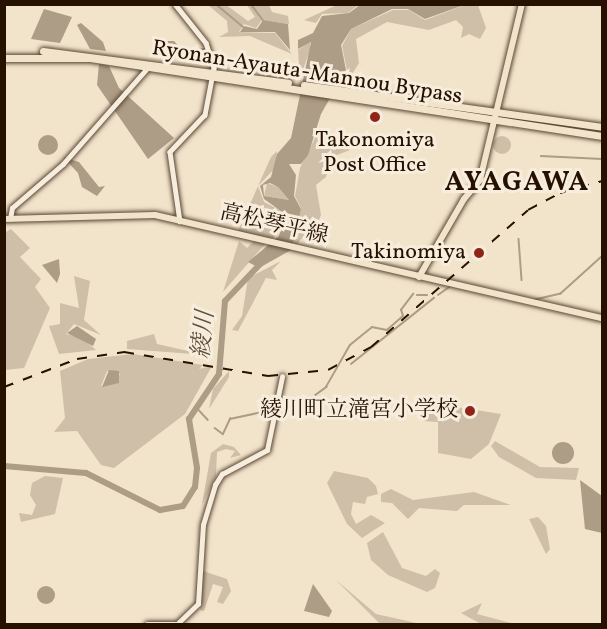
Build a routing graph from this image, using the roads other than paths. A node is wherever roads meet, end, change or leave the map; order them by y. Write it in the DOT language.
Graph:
graph roads {
  1 [pos="175,4"];
  2 [pos="522,4"];
  3 [pos="4,56"];
  4 [pos="150,64"];
  5 [pos="214,74"];
  6 [pos="343,93"];
  7 [pos="498,112"];
  8 [pos="496,121"];
  9 [pos="603,127"];
  10 [pos="603,136"];
  11 [pos="487,155"];
  12 [pos="483,178"];
  13 [pos="7,219"];
  14 [pos="180,221"];
  15 [pos="419,277"];
  16 [pos="603,318"];
  17 [pos="282,377"];
  18 [pos="147,624"];
  1 -- 5 [label="street"];
  2 -- 7 [label="main road"];
  3 -- 4 [label="highway, Ryonan-Ayauta-Mannou Bypass"];
  4 -- 5 [label="highway, Ryonan-Ayauta-Mannou Bypass"];
  4 -- 13 [label="street"];
  5 -- 6 [label="highway, Ryonan-Ayauta-Mannou Bypass"];
  5 -- 14 [label="street"];
  6 -- 7 [label="highway, Ryonan-Ayauta-Mannou Bypass"];
  6 -- 8 [label="highway, Ryonan-Ayauta-Mannou Bypass"];
  7 -- 8 [label="main road"];
  7 -- 9 [label="highway, Ryonan-Ayauta-Mannou Bypass"];
  8 -- 10 [label="highway, Ryonan-Ayauta-Mannou Bypass"];
  8 -- 11 [label="main road"];
  11 -- 12 [label="main road"];
  11 -- 12 [label="main road"];
  12 -- 15 [label="main road"];
  13 -- 14 [label="main road, 高松琴平線"];
  14 -- 15 [label="main road, 高松琴平線"];
  15 -- 16 [label="main road, 高松琴平線"];
  17 -- 18 [label="street"];
}
